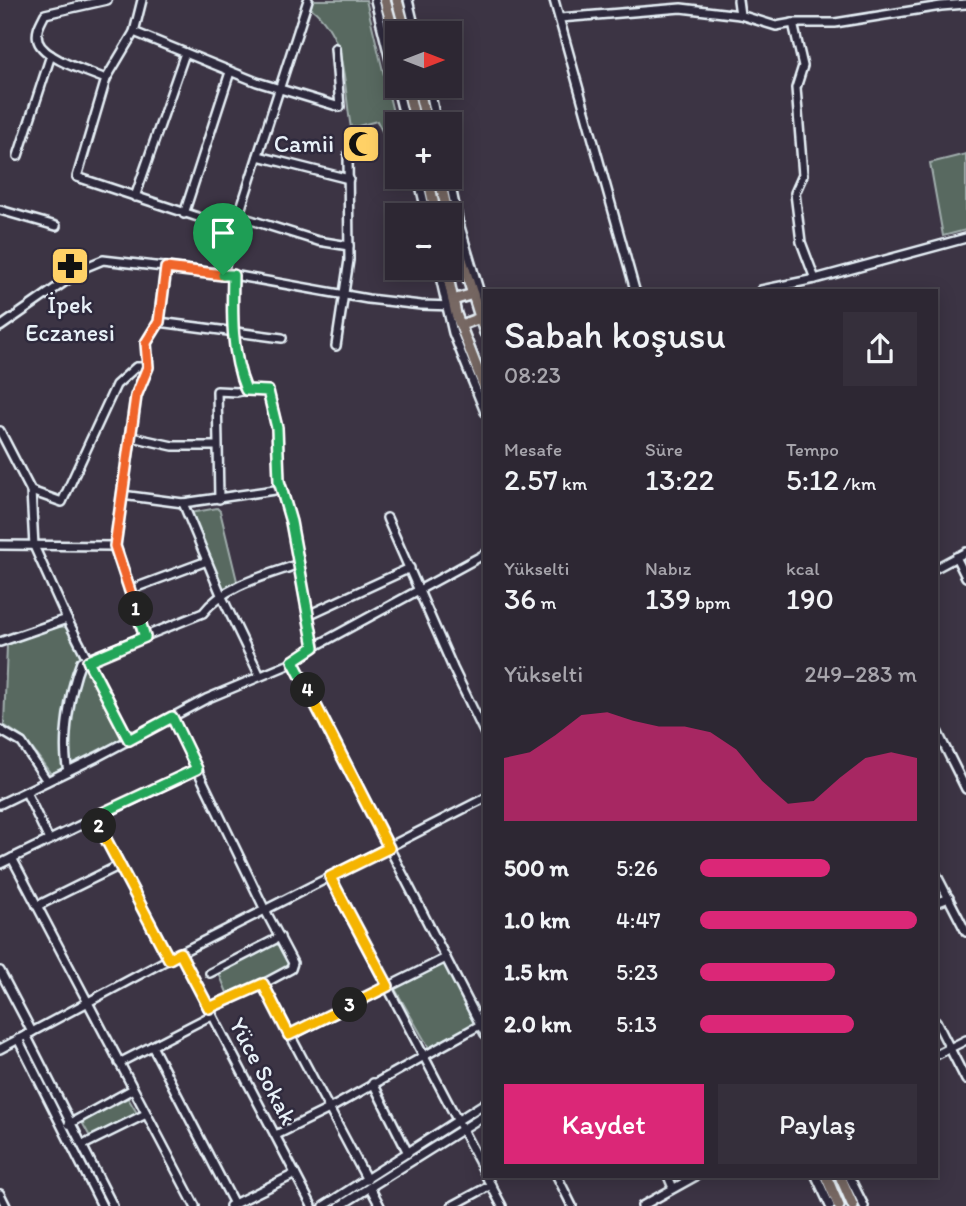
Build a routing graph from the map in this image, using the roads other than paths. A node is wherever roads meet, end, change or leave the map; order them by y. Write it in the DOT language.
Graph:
graph roads {
  1 [pos="107,0"];
  2 [pos="142,0"];
  3 [pos="308,0"];
  4 [pos="375,0"];
  5 [pos="384,0"];
  6 [pos="397,0"];
  7 [pos="408,0"];
  8 [pos="554,0"];
  9 [pos="738,0"];
  10 [pos="966,4"];
  11 [pos="379,11"];
  12 [pos="740,15"];
  13 [pos="560,18"];
  14 [pos="390,21"];
  15 [pos="403,21"];
  16 [pos="413,21"];
  17 [pos="793,23"];
  18 [pos="134,32"];
  19 [pos="335,48"];
  20 [pos="185,53"];
  21 [pos="51,55"];
  22 [pos="230,72"];
  23 [pos="106,79"];
  24 [pos="279,90"];
  25 [pos="403,112"];
  26 [pos="348,154"];
  27 [pos="18,156"];
  28 [pos="258,156"];
  29 [pos="349,179"];
  30 [pos="452,189"];
  31 [pos="135,197"];
  32 [pos="0,210"];
  33 [pos="184,214"];
  34 [pos="238,216"];
  35 [pos="56,226"];
  36 [pos="234,229"];
  37 [pos="966,238"];
  38 [pos="349,246"];
  39 [pos="462,260"];
  40 [pos="166,268"];
  41 [pos="223,275"];
  42 [pos="233,275"];
  43 [pos="815,279"];
  44 [pos="442,280"];
  45 [pos="448,280"];
  46 [pos="635,289"];
  47 [pos="766,289"];
  48 [pos="344,294"];
  49 [pos="473,295"];
  50 [pos="451,304"];
  51 [pos="482,312"];
  52 [pos="159,322"];
  53 [pos="461,325"];
  54 [pos="0,327"];
  55 [pos="234,330"];
  56 [pos="282,338"];
  57 [pos="336,346"];
  58 [pos="148,367"];
  59 [pos="483,384"];
  60 [pos="246,390"];
  61 [pos="483,407"];
  62 [pos="0,431"];
  63 [pos="132,437"];
  64 [pos="217,446"];
  65 [pos="282,489"];
  66 [pos="31,491"];
  67 [pos="122,495"];
  68 [pos="219,499"];
  69 [pos="183,503"];
  70 [pos="387,518"];
  71 [pos="0,545"];
  72 [pos="34,546"];
  73 [pos="115,546"];
  74 [pos="966,552"];
  75 [pos="483,555"];
  76 [pos="956,557"];
  77 [pos="207,561"];
  78 [pos="299,564"];
  79 [pos="938,567"];
  80 [pos="410,568"];
  81 [pos="966,577"];
  82 [pos="129,590"];
  83 [pos="420,590"];
  84 [pos="222,597"];
  85 [pos="308,615"];
  86 [pos="67,619"];
  87 [pos="145,637"];
  88 [pos="0,642"];
  89 [pos="314,647"];
  90 [pos="88,661"];
  91 [pos="293,661"];
  92 [pos="260,677"];
  93 [pos="172,717"];
  94 [pos="0,730"];
  95 [pos="483,730"];
  96 [pos="938,733"];
  97 [pos="129,740"];
  98 [pos="197,769"];
  99 [pos="68,771"];
  100 [pos="47,781"];
  101 [pos="966,789"];
  102 [pos="26,792"];
  103 [pos="483,799"];
  104 [pos="0,804"];
  105 [pos="94,817"];
  106 [pos="49,841"];
  107 [pos="389,848"];
  108 [pos="12,858"];
  109 [pos="0,864"];
  110 [pos="120,866"];
  111 [pos="330,877"];
  112 [pos="938,878"];
  113 [pos="949,898"];
  114 [pos="938,903"];
  115 [pos="37,906"];
  116 [pos="265,910"];
  117 [pos="966,932"];
  118 [pos="279,937"];
  119 [pos="180,953"];
  120 [pos="446,958"];
  121 [pos="169,959"];
  122 [pos="0,971"];
  123 [pos="210,972"];
  124 [pos="263,984"];
  125 [pos="388,986"];
  126 [pos="88,1003"];
  127 [pos="210,1012"];
  128 [pos="938,1025"];
  129 [pos="480,1026"];
  130 [pos="483,1031"];
  131 [pos="25,1035"];
  132 [pos="289,1035"];
  133 [pos="966,1040"];
  134 [pos="152,1046"];
  135 [pos="950,1047"];
  136 [pos="0,1049"];
  137 [pos="938,1054"];
  138 [pos="424,1055"];
  139 [pos="119,1063"];
  140 [pos="966,1080"];
  141 [pos="373,1083"];
  142 [pos="133,1089"];
  143 [pos="483,1105"];
  144 [pos="329,1109"];
  145 [pos="146,1114"];
  146 [pos="483,1116"];
  147 [pos="458,1121"];
  148 [pos="71,1123"];
  149 [pos="63,1128"];
  150 [pos="462,1130"];
  151 [pos="275,1135"];
  152 [pos="82,1145"];
  153 [pos="408,1153"];
  154 [pos="483,1168"];
  155 [pos="295,1174"];
  156 [pos="488,1178"];
  157 [pos="558,1178"];
  158 [pos="669,1178"];
  159 [pos="692,1178"];
  160 [pos="817,1178"];
  161 [pos="827,1178"];
  162 [pos="841,1178"];
  163 [pos="850,1178"];
  164 [pos="369,1184"];
  165 [pos="491,1185"];
  166 [pos="673,1188"];
  167 [pos="0,1194"];
  168 [pos="654,1203"];
  169 [pos="232,1205"];
  170 [pos="6,1206"];
  171 [pos="102,1206"];
  172 [pos="113,1206"];
  173 [pos="195,1206"];
  174 [pos="312,1206"];
  175 [pos="324,1206"];
  176 [pos="340,1206"];
  177 [pos="380,1206"];
  178 [pos="452,1206"];
  179 [pos="502,1206"];
  180 [pos="572,1206"];
  181 [pos="642,1206"];
  182 [pos="830,1206"];
  183 [pos="839,1206"];
  184 [pos="853,1206"];
  185 [pos="864,1206"];
  1 -- 21 [label="street"];
  2 -- 18 [label="street"];
  3 -- 24 [label="street"];
  4 -- 11 [label="street"];
  5 -- 11 [label="street"];
  5 -- 14 [label="main road"];
  6 -- 15 [label="main road"];
  7 -- 16 [label="street"];
  8 -- 13 [label="street"];
  9 -- 12 [label="street"];
  10 -- 17 [label="street"];
  11 -- 25 [label="street"];
  12 -- 13 [label="street"];
  12 -- 17 [label="street"];
  13 -- 46 [label="street"];
  17 -- 43 [label="street"];
  18 -- 20 [label="street"];
  18 -- 23 [label="street"];
  19 -- 24 [label="street"];
  20 -- 22 [label="street"];
  20 -- 31 [label="street"];
  21 -- 23 [label="street"];
  21 -- 27 [label="street"];
  22 -- 24 [label="street"];
  22 -- 33 [label="street"];
  23 -- 31 [label="street"];
  24 -- 28 [label="street"];
  26 -- 29 [label="street"];
  28 -- 29 [label="street"];
  28 -- 34 [label="street"];
  29 -- 38 [label="street"];
  30 -- 51 [label="street"];
  31 -- 33 [label="street"];
  32 -- 35 [label="street"];
  33 -- 36 [label="street"];
  34 -- 36 [label="street"];
  34 -- 38 [label="street"];
  36 -- 41 [label="street"];
  37 -- 43 [label="street"];
  38 -- 48 [label="street"];
  39 -- 49 [label="main road"];
  40 -- 41 [label="street"];
  40 -- 52 [label="street"];
  40 -- 54 [label="street"];
  41 -- 42 [label="street"];
  42 -- 48 [label="street"];
  42 -- 55 [label="street"];
  43 -- 47 [label="street"];
  44 -- 50 [label="street"];
  45 -- 50 [label="main road"];
  48 -- 50 [label="street"];
  48 -- 57 [label="street"];
  49 -- 50 [label="main road"];
  49 -- 51 [label="main road"];
  50 -- 53 [label="main road"];
  50 -- 61 [label="street"];
  51 -- 53 [label="main road"];
  52 -- 55 [label="street"];
  52 -- 58 [label="street"];
  53 -- 59 [label="main road"];
  55 -- 56 [label="street"];
  55 -- 60 [label="street"];
  58 -- 63 [label="street"];
  58 -- 66 [label="street"];
  60 -- 64 [label="street"];
  60 -- 65 [label="street"];
  62 -- 66 [label="street"];
  63 -- 64 [label="street"];
  63 -- 67 [label="street"];
  64 -- 68 [label="street"];
  65 -- 68 [label="street"];
  65 -- 78 [label="street"];
  66 -- 72 [label="street"];
  67 -- 69 [label="street"];
  67 -- 73 [label="street"];
  68 -- 69 [label="street"];
  69 -- 77 [label="street"];
  70 -- 80 [label="street"];
  71 -- 72 [label="street"];
  72 -- 73 [label="street"];
  72 -- 86 [label="street"];
  73 -- 82 [label="street"];
  74 -- 76 [label="street"];
  75 -- 83 [label="street"];
  76 -- 79 [label="street"];
  76 -- 81 [label="street"];
  77 -- 82 [label="street"];
  77 -- 84 [label="street"];
  78 -- 84 [label="street"];
  78 -- 85 [label="street"];
  80 -- 83 [label="street"];
  80 -- 85 [label="street"];
  82 -- 87 [label="street"];
  83 -- 89 [label="street"];
  83 -- 95 [label="street"];
  84 -- 87 [label="street"];
  84 -- 92 [label="street"];
  85 -- 89 [label="street"];
  86 -- 88 [label="street"];
  86 -- 90 [label="street"];
  87 -- 90 [label="street"];
  89 -- 91 [label="street"];
  90 -- 97 [label="street"];
  90 -- 99 [label="street"];
  91 -- 92 [label="street"];
  91 -- 107 [label="street"];
  92 -- 93 [label="street"];
  93 -- 97 [label="street"];
  93 -- 98 [label="street"];
  94 -- 100 [label="street"];
  96 -- 101 [label="street"];
  97 -- 99 [label="street"];
  98 -- 105 [label="street"];
  98 -- 116 [label="street"];
  99 -- 100 [label="street"];
  100 -- 102 [label="street"];
  102 -- 104 [label="street"];
  102 -- 106 [label="street"];
  103 -- 107 [label="street"];
  105 -- 106 [label="street"];
  105 -- 110 [label="street"];
  106 -- 108 [label="street"];
  107 -- 111 [label="street"];
  107 -- 120 [label="street"];
  108 -- 109 [label="street"];
  108 -- 115 [label="street"];
  110 -- 115 [label="street"];
  110 -- 121 [label="street"];
  111 -- 116 [label="street"];
  111 -- 125 [label="street"];
  112 -- 113 [label="street"];
  113 -- 114 [label="street"];
  113 -- 117 [label="street"];
  115 -- 126 [label="street"];
  116 -- 118 [label="street"];
  116 -- 119 [label="street"];
  118 -- 123 [label="street"];
  118 -- 124 [label="street"];
  119 -- 121 [label="street"];
  119 -- 127 [label="street, Yüce Sokak"];
  120 -- 125 [label="street"];
  120 -- 129 [label="street"];
  121 -- 126 [label="street"];
  122 -- 131 [label="street"];
  124 -- 127 [label="street"];
  124 -- 132 [label="street"];
  125 -- 132 [label="street"];
  125 -- 138 [label="street"];
  126 -- 131 [label="street"];
  126 -- 139 [label="street"];
  127 -- 134 [label="street"];
  127 -- 151 [label="street, Yüce Sokak"];
  128 -- 135 [label="street"];
  129 -- 130 [label="street"];
  129 -- 138 [label="street"];
  131 -- 136 [label="street"];
  131 -- 148 [label="street"];
  131 -- 149 [label="street"];
  132 -- 144 [label="street"];
  133 -- 135 [label="street"];
  134 -- 139 [label="street"];
  134 -- 169 [label="street"];
  135 -- 137 [label="street"];
  135 -- 140 [label="street"];
  138 -- 141 [label="street"];
  138 -- 147 [label="street"];
  139 -- 142 [label="street"];
  141 -- 144 [label="street"];
  141 -- 153 [label="street"];
  142 -- 145 [label="street"];
  142 -- 148 [label="street"];
  143 -- 147 [label="street"];
  144 -- 151 [label="street"];
  144 -- 164 [label="street"];
  145 -- 152 [label="street"];
  145 -- 173 [label="street"];
  146 -- 150 [label="street"];
  147 -- 150 [label="street"];
  147 -- 153 [label="street"];
  148 -- 149 [label="street"];
  148 -- 152 [label="street"];
  149 -- 171 [label="street"];
  150 -- 154 [label="street"];
  150 -- 164 [label="street"];
  151 -- 155 [label="street, Yüce Sokak"];
  152 -- 172 [label="street"];
  153 -- 164 [label="street"];
  155 -- 169 [label="street"];
  155 -- 174 [label="street, Yüce Sokak"];
  156 -- 165 [label="street"];
  157 -- 180 [label="street"];
  158 -- 166 [label="street"];
  159 -- 166 [label="street"];
  160 -- 182 [label="street"];
  161 -- 183 [label="main road"];
  162 -- 184 [label="main road"];
  163 -- 185 [label="street"];
  164 -- 175 [label="street"];
  164 -- 176 [label="street"];
  164 -- 177 [label="street"];
  165 -- 178 [label="street"];
  165 -- 179 [label="street"];
  166 -- 168 [label="street"];
  167 -- 170 [label="street"];
  168 -- 181 [label="street"];
}
